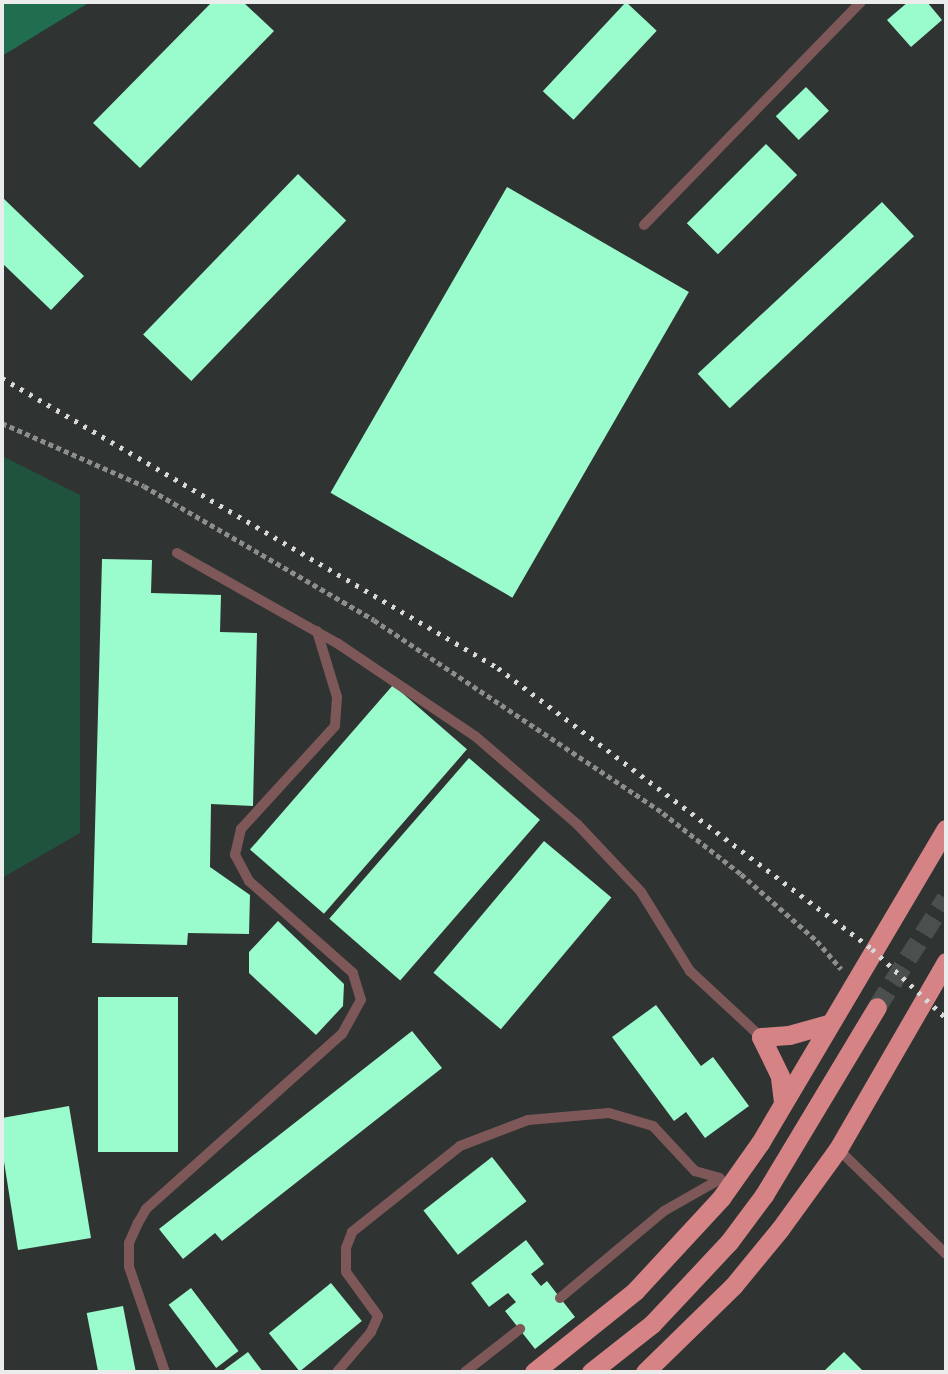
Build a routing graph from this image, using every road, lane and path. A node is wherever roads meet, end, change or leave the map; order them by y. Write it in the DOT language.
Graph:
graph roads {
  1 [pos="861,2"];
  2 [pos="644,225"];
  3 [pos="2,423"];
  4 [pos="177,553"];
  5 [pos="317,631"];
  6 [pos="946,829"];
  7 [pos="945,967"];
  8 [pos="852,982"];
  9 [pos="877,1007"];
  10 [pos="828,1024"];
  11 [pos="761,1037"];
  12 [pos="783,1102"];
  13 [pos="838,1149"];
  14 [pos="742,1168"];
  15 [pos="720,1178"];
  16 [pos="946,1254"];
  17 [pos="560,1298"];
  18 [pos="520,1329"];
  19 [pos="165,1372"];
  20 [pos="337,1372"];
  21 [pos="465,1372"];
  22 [pos="534,1372"];
  23 [pos="591,1372"];
  24 [pos="645,1372"];
  1 -- 2 [label="lane"];
  3 -- 8 [label="path"];
  4 -- 5 [label="lane"];
  5 -- 11 [label="lane"];
  5 -- 19 [label="lane"];
  6 -- 8 [label="highway"];
  7 -- 13 [label="highway"];
  8 -- 10 [label="highway"];
  9 -- 23 [label="highway"];
  10 -- 11 [label="highway"];
  10 -- 12 [label="highway"];
  11 -- 12 [label="highway"];
  12 -- 14 [label="highway"];
  13 -- 16 [label="lane"];
  13 -- 24 [label="highway"];
  14 -- 15 [label="lane"];
  14 -- 22 [label="highway"];
  15 -- 17 [label="lane"];
  15 -- 20 [label="lane"];
  18 -- 21 [label="lane"];
}
